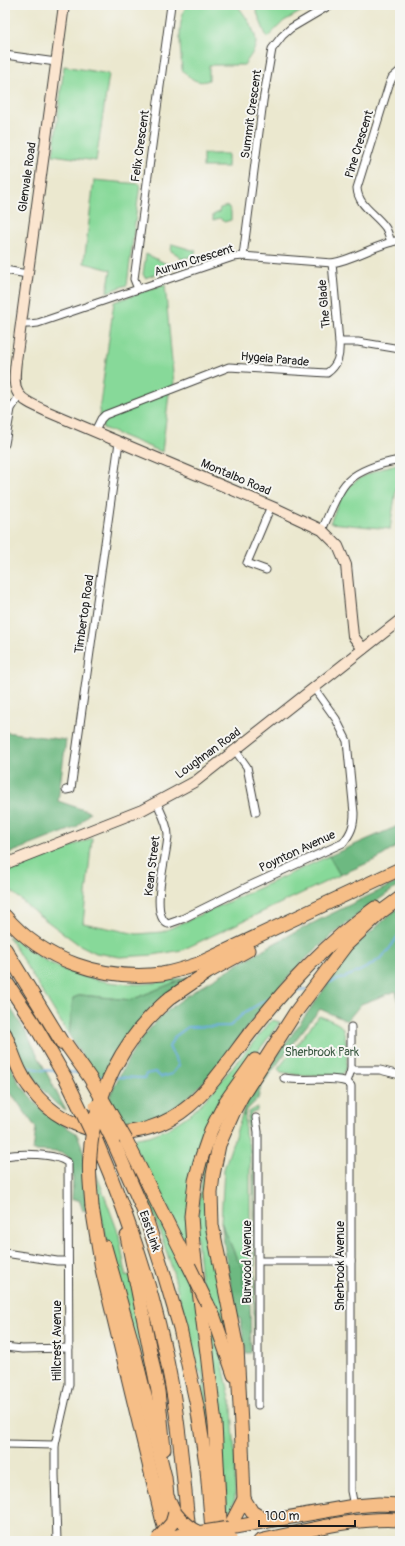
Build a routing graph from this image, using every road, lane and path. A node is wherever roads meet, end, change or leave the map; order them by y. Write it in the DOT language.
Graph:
graph roads {
  1 [pos="64,5"];
  2 [pos="171,5"];
  3 [pos="330,5"];
  4 [pos="5,55"];
  5 [pos="56,62"];
  6 [pos="400,71"];
  7 [pos="400,240"];
  8 [pos="391,242"];
  9 [pos="243,256"];
  10 [pos="332,263"];
  11 [pos="5,270"];
  12 [pos="28,274"];
  13 [pos="138,289"];
  14 [pos="21,324"];
  15 [pos="339,342"];
  16 [pos="400,349"];
  17 [pos="19,396"];
  18 [pos="95,432"];
  19 [pos="119,442"];
  20 [pos="5,444"];
  21 [pos="400,460"];
  22 [pos="271,506"];
  23 [pos="322,530"];
  24 [pos="266,570"];
  25 [pos="400,620"];
  26 [pos="363,649"];
  27 [pos="314,688"];
  28 [pos="235,750"];
  29 [pos="71,790"];
  30 [pos="157,803"];
  31 [pos="256,812"];
  32 [pos="8,863"];
  33 [pos="400,870"];
  34 [pos="400,891"];
  35 [pos="400,898"];
  36 [pos="5,916"];
  37 [pos="174,922"];
  38 [pos="5,949"];
  39 [pos="5,980"];
  40 [pos="295,1013"];
  41 [pos="351,1027"];
  42 [pos="7,1040"];
  43 [pos="351,1070"];
  44 [pos="400,1075"];
  45 [pos="284,1078"];
  46 [pos="347,1082"];
  47 [pos="256,1118"];
  48 [pos="119,1141"];
  49 [pos="5,1156"];
  50 [pos="117,1189"];
  51 [pos="92,1207"];
  52 [pos="5,1253"];
  53 [pos="68,1261"];
  54 [pos="258,1261"];
  55 [pos="351,1261"];
  56 [pos="5,1347"];
  57 [pos="69,1348"];
  58 [pos="238,1389"];
  59 [pos="258,1405"];
  60 [pos="5,1444"];
  61 [pos="55,1445"];
  62 [pos="164,1477"];
  63 [pos="244,1499"];
  64 [pos="400,1505"];
  65 [pos="354,1506"];
  66 [pos="175,1513"];
  67 [pos="400,1520"];
  68 [pos="267,1521"];
  69 [pos="400,1528"];
  70 [pos="192,1538"];
  71 [pos="224,1538"];
  72 [pos="162,1540"];
  73 [pos="57,1541"];
  74 [pos="260,1541"];
  75 [pos="302,1541"];
  1 -- 5 [label="street, Glenvale Road"];
  2 -- 13 [label="street, Felix Crescent"];
  3 -- 9 [label="street, Summit Crescent"];
  4 -- 5 [label="street"];
  5 -- 12 [label="street, Glenvale Road"];
  6 -- 8 [label="street, Pine Crescent"];
  7 -- 8 [label="street, Aurum Crescent"];
  8 -- 10 [label="street, Aurum Crescent"];
  9 -- 10 [label="street, Aurum Crescent"];
  9 -- 13 [label="street, Aurum Crescent"];
  10 -- 15 [label="street, The Glade"];
  11 -- 12 [label="street"];
  12 -- 14 [label="street, Glenvale Road"];
  13 -- 14 [label="street, Aurum Crescent"];
  14 -- 17 [label="street, Glenvale Road"];
  15 -- 16 [label="street"];
  15 -- 18 [label="street, Hygeia Parade"];
  17 -- 18 [label="street, Montalbo Road"];
  17 -- 20 [label="street"];
  18 -- 19 [label="street, Montalbo Road"];
  19 -- 22 [label="street, Montalbo Road"];
  19 -- 29 [label="street, Timbertop Road"];
  21 -- 23 [label="street"];
  22 -- 23 [label="street, Montalbo Road"];
  22 -- 24 [label="street"];
  23 -- 26 [label="street, Montalbo Road"];
  25 -- 26 [label="street, Loughnan Road"];
  26 -- 27 [label="street, Loughnan Road"];
  27 -- 28 [label="street, Loughnan Road"];
  27 -- 37 [label="street, Poynton Avenue"];
  28 -- 30 [label="street, Loughnan Road"];
  28 -- 31 [label="street"];
  30 -- 32 [label="street, Loughnan Road"];
  30 -- 37 [label="street, Kean Street"];
  33 -- 36 [label="highway"];
  33 -- 51 [label="highway, bridge"];
  34 -- 42 [label="highway"];
  35 -- 40 [label="highway"];
  38 -- 48 [label="highway, EastLink, bridge"];
  39 -- 50 [label="highway, EastLink, bridge"];
  40 -- 58 [label="highway"];
  40 -- 71 [label="highway"];
  41 -- 43 [label="street"];
  43 -- 44 [label="street"];
  43 -- 46 [label="street"];
  45 -- 46 [label="street"];
  46 -- 55 [label="street, Sherbrook Avenue"];
  47 -- 54 [label="street, Burwood Avenue"];
  48 -- 58 [label="highway, bridge"];
  48 -- 71 [label="highway, EastLink"];
  49 -- 53 [label="street, Hillcrest Avenue"];
  50 -- 62 [label="highway"];
  50 -- 70 [label="highway, EastLink"];
  51 -- 62 [label="highway"];
  51 -- 72 [label="highway"];
  52 -- 53 [label="street"];
  53 -- 57 [label="street, Hillcrest Avenue"];
  54 -- 55 [label="street"];
  54 -- 59 [label="street, Burwood Avenue"];
  55 -- 65 [label="street, Sherbrook Avenue"];
  56 -- 57 [label="street"];
  57 -- 61 [label="street, Hillcrest Avenue"];
  58 -- 63 [label="highway"];
  60 -- 61 [label="street"];
  61 -- 73 [label="street, Hillcrest Avenue"];
  62 -- 66 [label="highway"];
  63 -- 68 [label="highway"];
  63 -- 71 [label="highway"];
  64 -- 65 [label="highway"];
  65 -- 68 [label="highway"];
  66 -- 70 [label="highway, bridge"];
  66 -- 72 [label="highway, bridge"];
  67 -- 74 [label="highway"];
  68 -- 71 [label="highway"];
  69 -- 75 [label="highway"];
  70 -- 71 [label="highway, bridge"];
  70 -- 72 [label="highway, bridge"];
}
